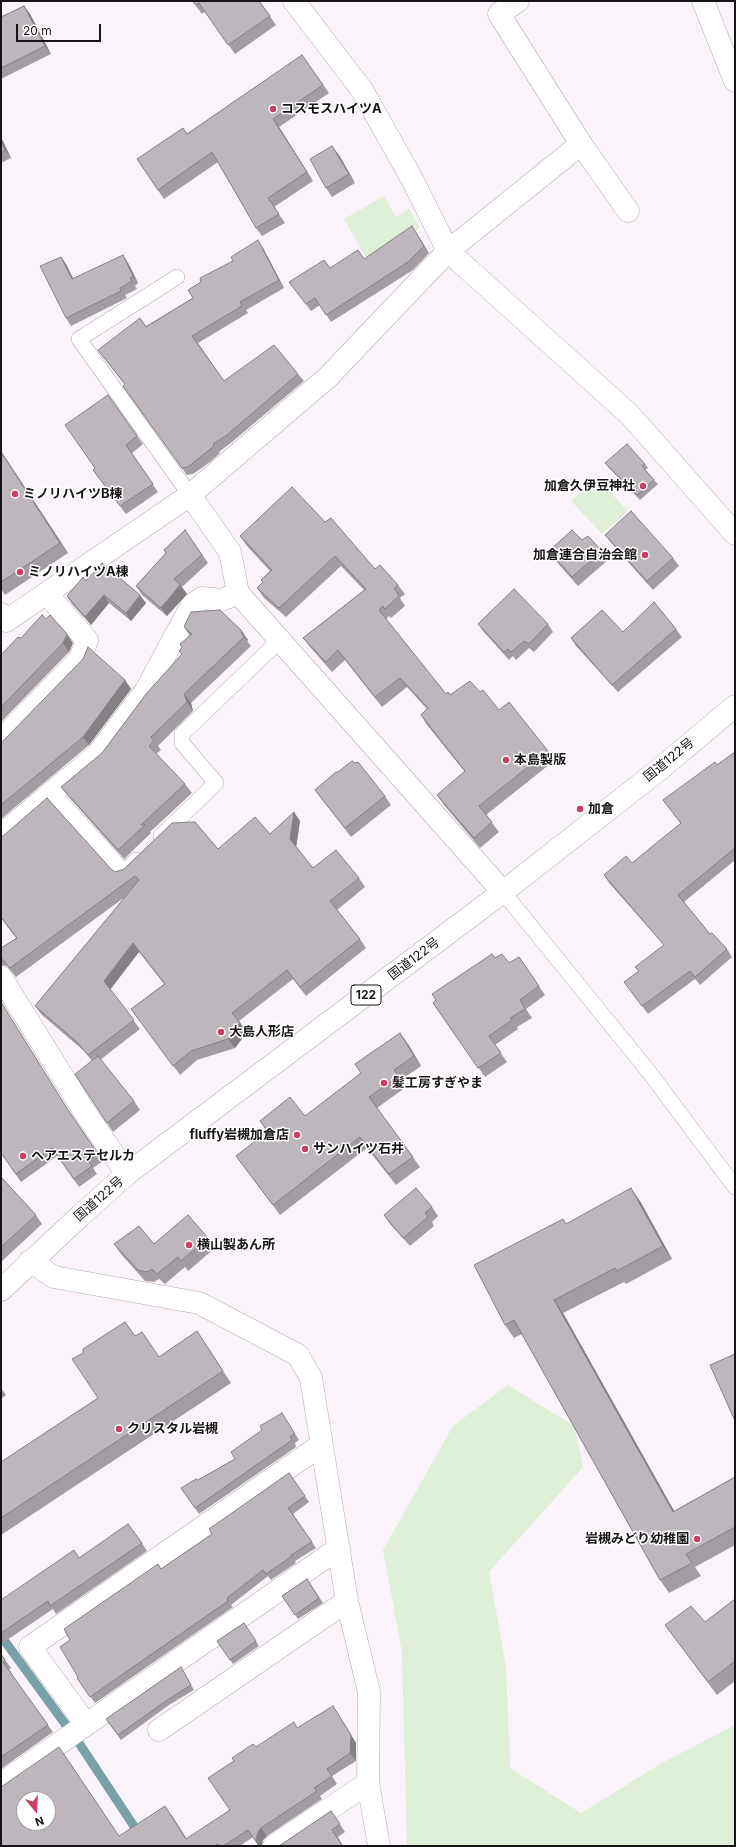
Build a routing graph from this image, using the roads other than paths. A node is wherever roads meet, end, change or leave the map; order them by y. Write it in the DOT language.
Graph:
graph roads {
  1 [pos="294,1"];
  2 [pos="518,1"];
  3 [pos="703,1"];
  4 [pos="735,81"];
  5 [pos="581,144"];
  6 [pos="628,211"];
  7 [pos="448,251"];
  8 [pos="177,277"];
  9 [pos="190,495"];
  10 [pos="735,534"];
  11 [pos="238,593"];
  12 [pos="46,594"];
  13 [pos="1,614"];
  14 [pos="281,639"];
  15 [pos="735,706"];
  16 [pos="1,740"];
  17 [pos="53,793"];
  18 [pos="1,835"];
  19 [pos="503,892"];
  20 [pos="1,977"];
  21 [pos="127,1174"];
  22 [pos="735,1187"];
  23 [pos="30,1261"];
  24 [pos="1,1290"];
  25 [pos="321,1445"];
  26 [pos="339,1548"];
  27 [pos="347,1602"];
  28 [pos="86,1724"];
  29 [pos="159,1730"];
  30 [pos="368,1783"];
  31 [pos="1,1784"];
  32 [pos="274,1846"];
  33 [pos="379,1846"];
  1 -- 7 [label="main road"];
  2 -- 5 [label="main road"];
  3 -- 4 [label="main road"];
  5 -- 6 [label="main road"];
  5 -- 7 [label="main road"];
  7 -- 9 [label="main road"];
  7 -- 10 [label="main road"];
  8 -- 9 [label="lane"];
  9 -- 11 [label="main road"];
  9 -- 12 [label="main road"];
  11 -- 14 [label="main road"];
  11 -- 17 [label="main road"];
  12 -- 13 [label="main road"];
  12 -- 16 [label="main road"];
  14 -- 17 [label="lane"];
  14 -- 19 [label="main road"];
  15 -- 19 [label="main road, 国道122号 / 122"];
  17 -- 18 [label="main road"];
  19 -- 21 [label="main road, 国道122号 / 122"];
  19 -- 22 [label="lane"];
  20 -- 21 [label="main road"];
  21 -- 23 [label="main road, 国道122号 / 122"];
  23 -- 24 [label="main road, 国道122号 / 122"];
  23 -- 25 [label="main road"];
  25 -- 26 [label="main road"];
  25 -- 28 [label="main road"];
  26 -- 27 [label="main road"];
  26 -- 28 [label="main road"];
  27 -- 29 [label="main road"];
  27 -- 30 [label="main road"];
  28 -- 31 [label="main road"];
  30 -- 32 [label="main road"];
  30 -- 33 [label="main road"];
}
